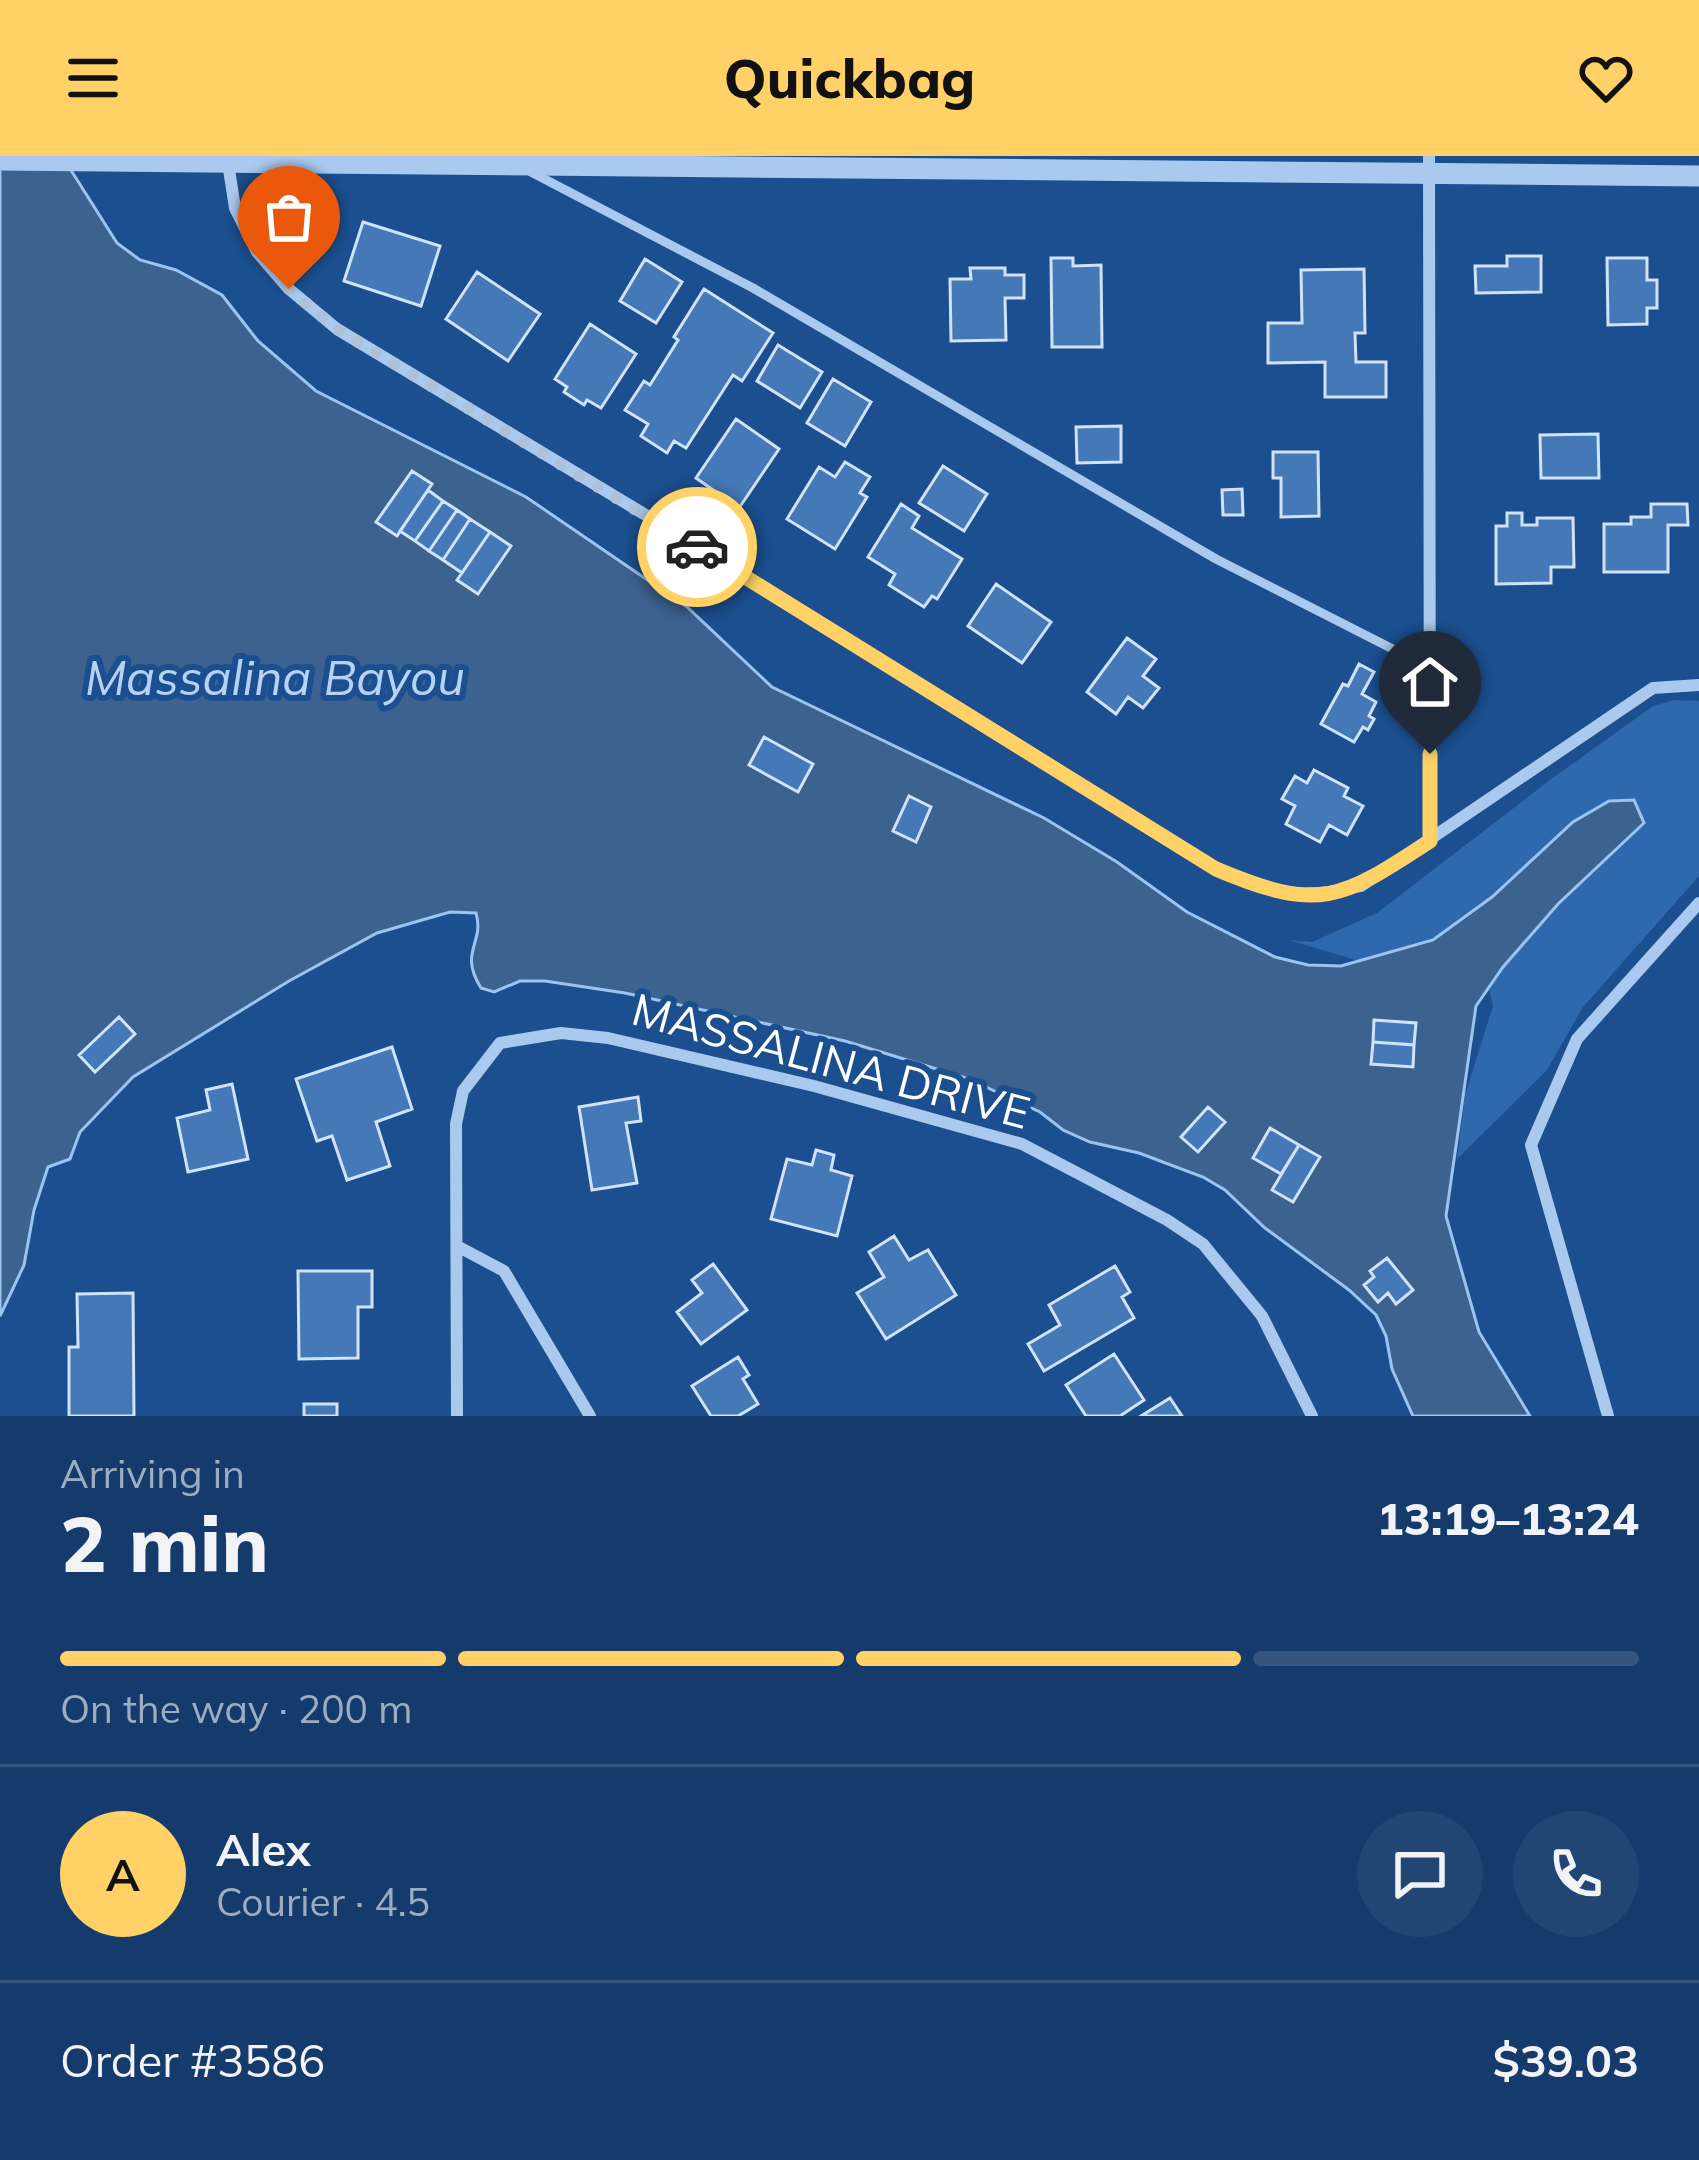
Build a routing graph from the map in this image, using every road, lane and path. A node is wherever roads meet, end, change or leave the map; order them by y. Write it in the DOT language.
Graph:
graph roads {
  1 [pos="0,160"];
  2 [pos="460,160"];
  3 [pos="228,163"];
  4 [pos="517,165"];
  5 [pos="1429,165"];
  6 [pos="1699,176"];
  7 [pos="1430,668"];
  8 [pos="1699,685"];
  9 [pos="1430,841"];
  10 [pos="1699,903"];
  11 [pos="457,1246"];
  12 [pos="457,1416"];
  13 [pos="590,1416"];
  14 [pos="1312,1416"];
  15 [pos="1608,1416"];
  1 -- 3 [label="street"];
  2 -- 3 [label="street"];
  2 -- 4 [label="street"];
  3 -- 9 [label="street"];
  4 -- 5 [label="street"];
  4 -- 7 [label="lane"];
  5 -- 6 [label="street"];
  5 -- 7 [label="street"];
  7 -- 9 [label="street"];
  8 -- 9 [label="street"];
  10 -- 15 [label="street"];
  11 -- 12 [label="street"];
  11 -- 13 [label="street"];
  11 -- 14 [label="street, MASSALINA DRIVE"];
}
